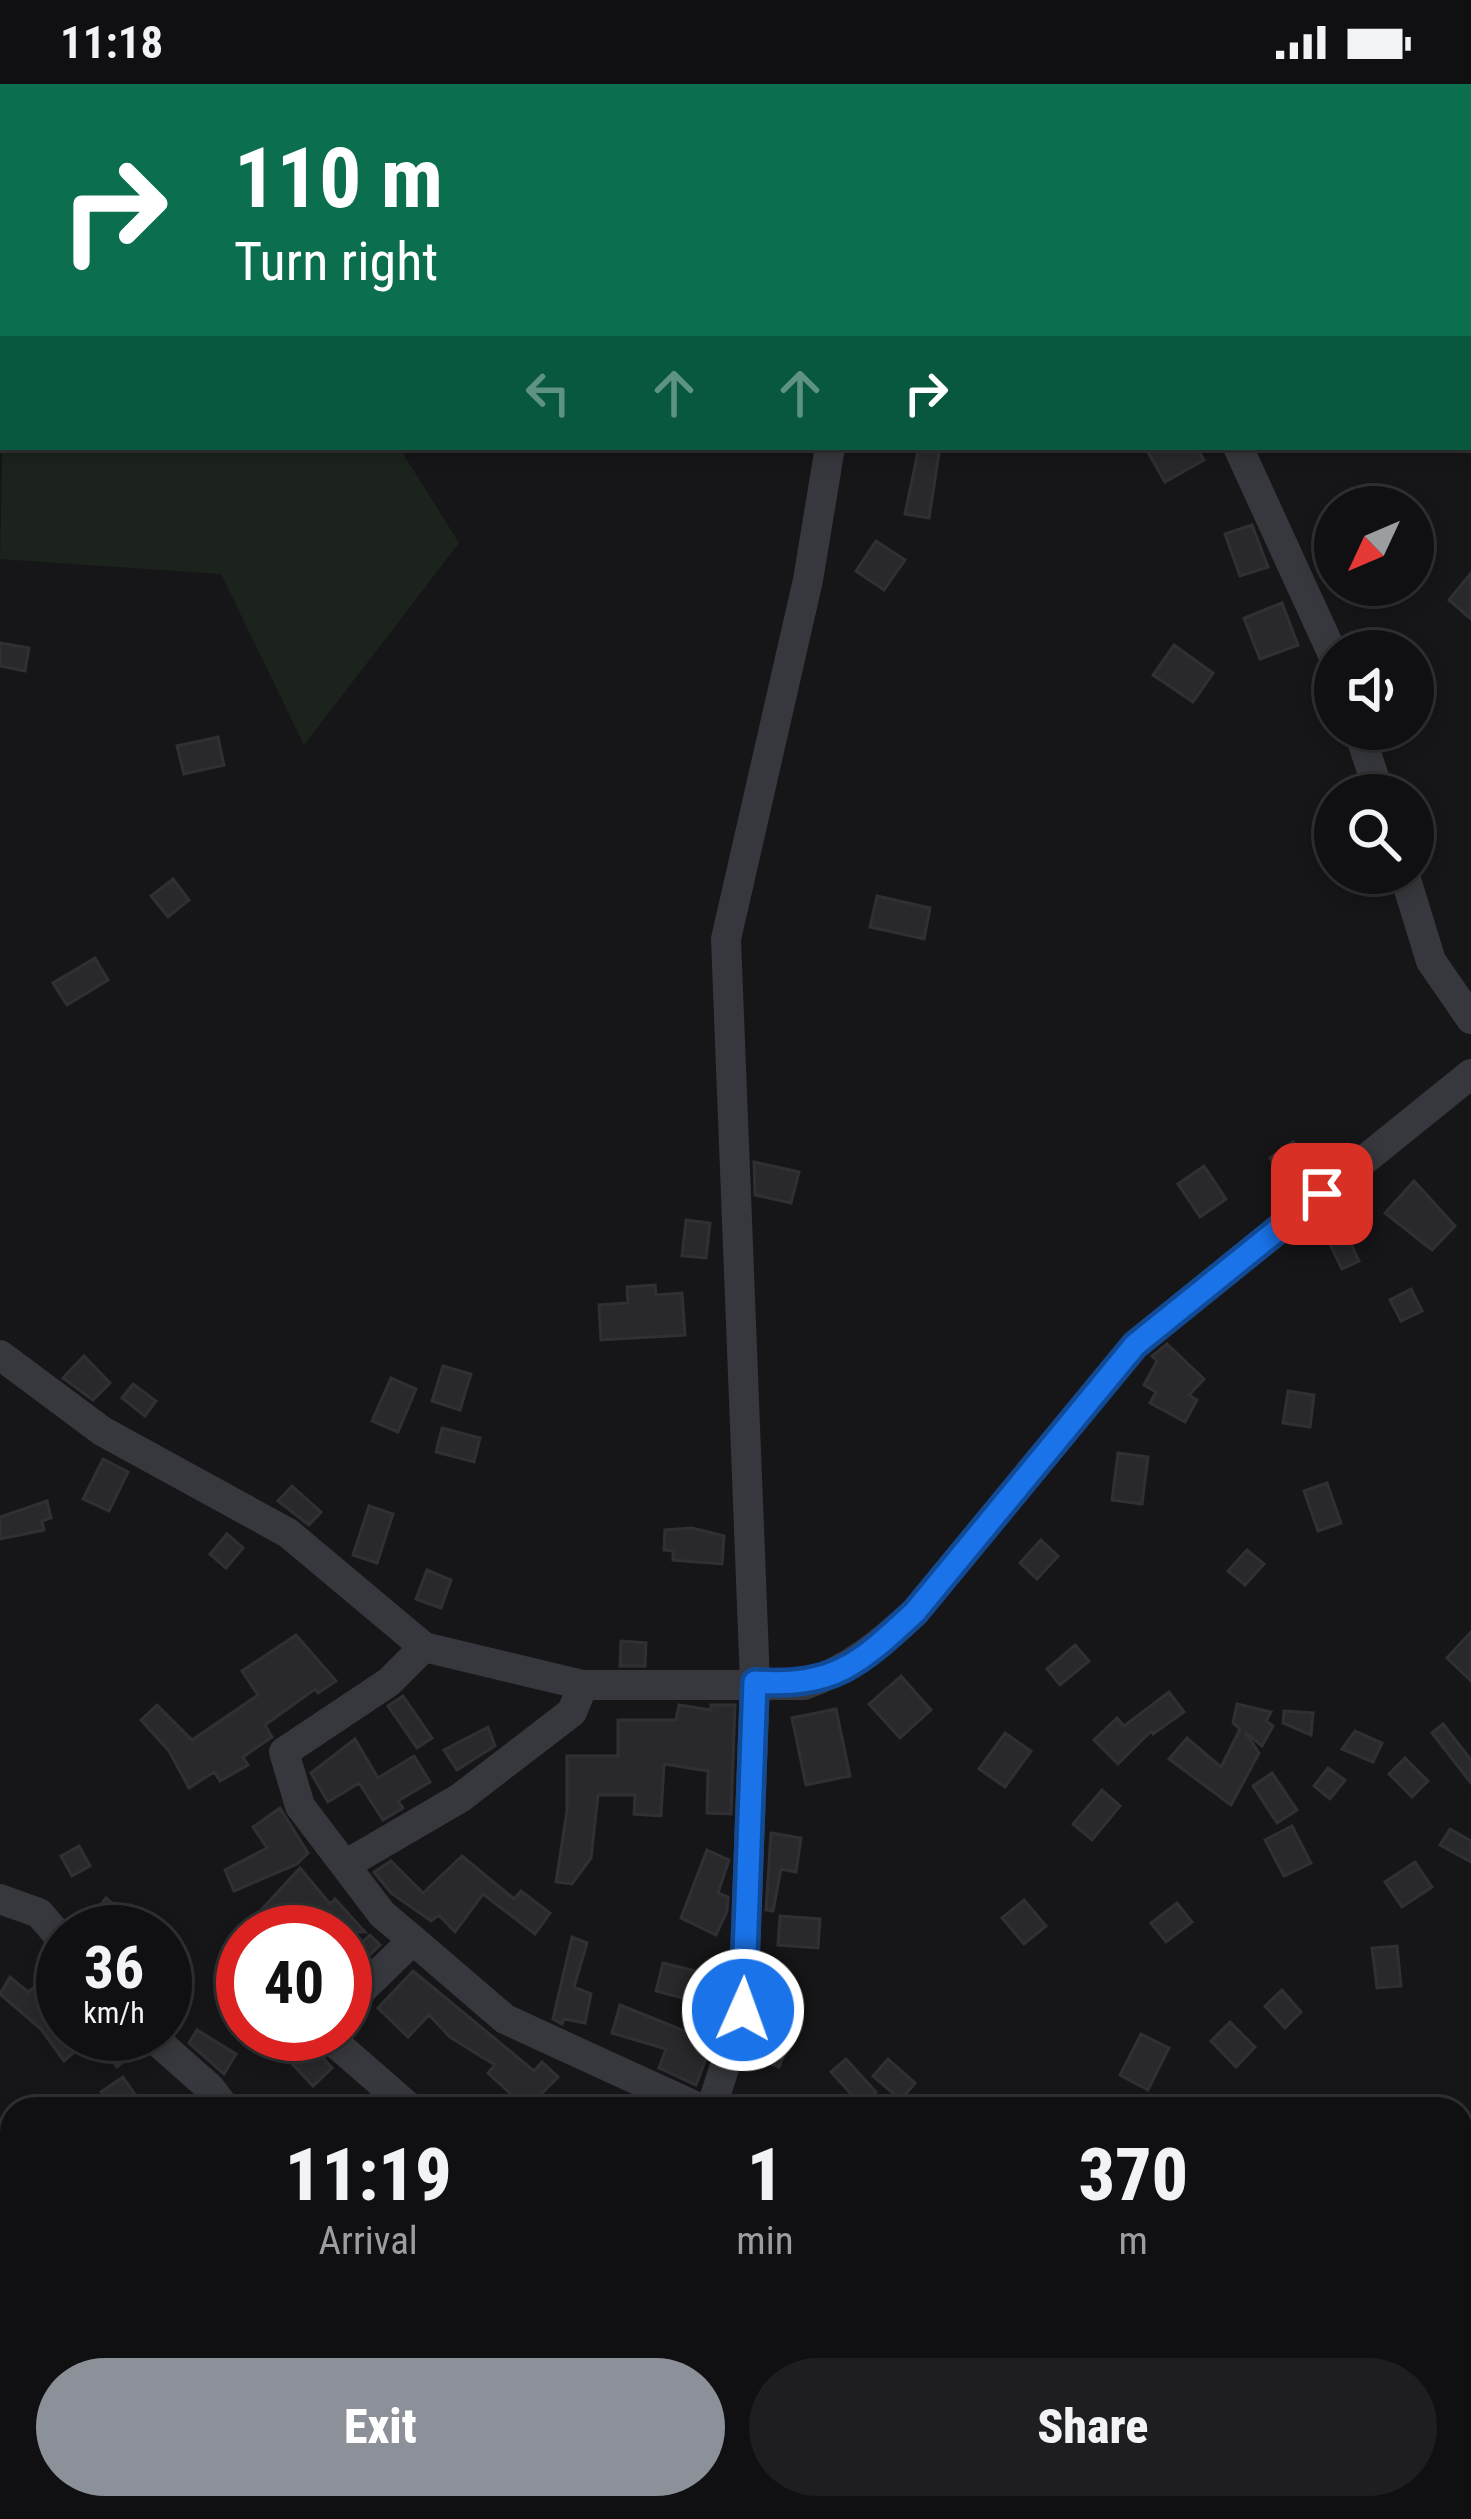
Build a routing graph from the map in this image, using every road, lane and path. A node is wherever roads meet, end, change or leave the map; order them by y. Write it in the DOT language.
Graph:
graph roads {
  1 [pos="830,450"];
  2 [pos="1239,450"];
  3 [pos="1322,630"];
  4 [pos="1410,894"];
  5 [pos="1471,1018"];
  6 [pos="1471,1074"];
  7 [pos="0,1355"];
  8 [pos="424,1647"];
  9 [pos="755,1682"];
  10 [pos="583,1685"];
  11 [pos="345,1865"];
  12 [pos="0,1899"];
  13 [pos="36,1912"];
  14 [pos="413,1940"];
  15 [pos="372,1980"];
  16 [pos="180,2061"];
  17 [pos="352,2061"];
  18 [pos="217,2097"];
  19 [pos="389,2097"];
  20 [pos="647,2097"];
  21 [pos="715,2097"];
  1 -- 9 [label="street"];
  2 -- 3 [label="street"];
  4 -- 5 [label="street"];
  6 -- 9 [label="street"];
  7 -- 8 [label="street"];
  8 -- 10 [label="street"];
  8 -- 11 [label="street"];
  9 -- 10 [label="street"];
  9 -- 21 [label="street"];
  10 -- 11 [label="street"];
  11 -- 14 [label="street"];
  12 -- 13 [label="street"];
  14 -- 15 [label="street"];
  14 -- 20 [label="street"];
  16 -- 18 [label="street"];
  17 -- 19 [label="street"];
}
